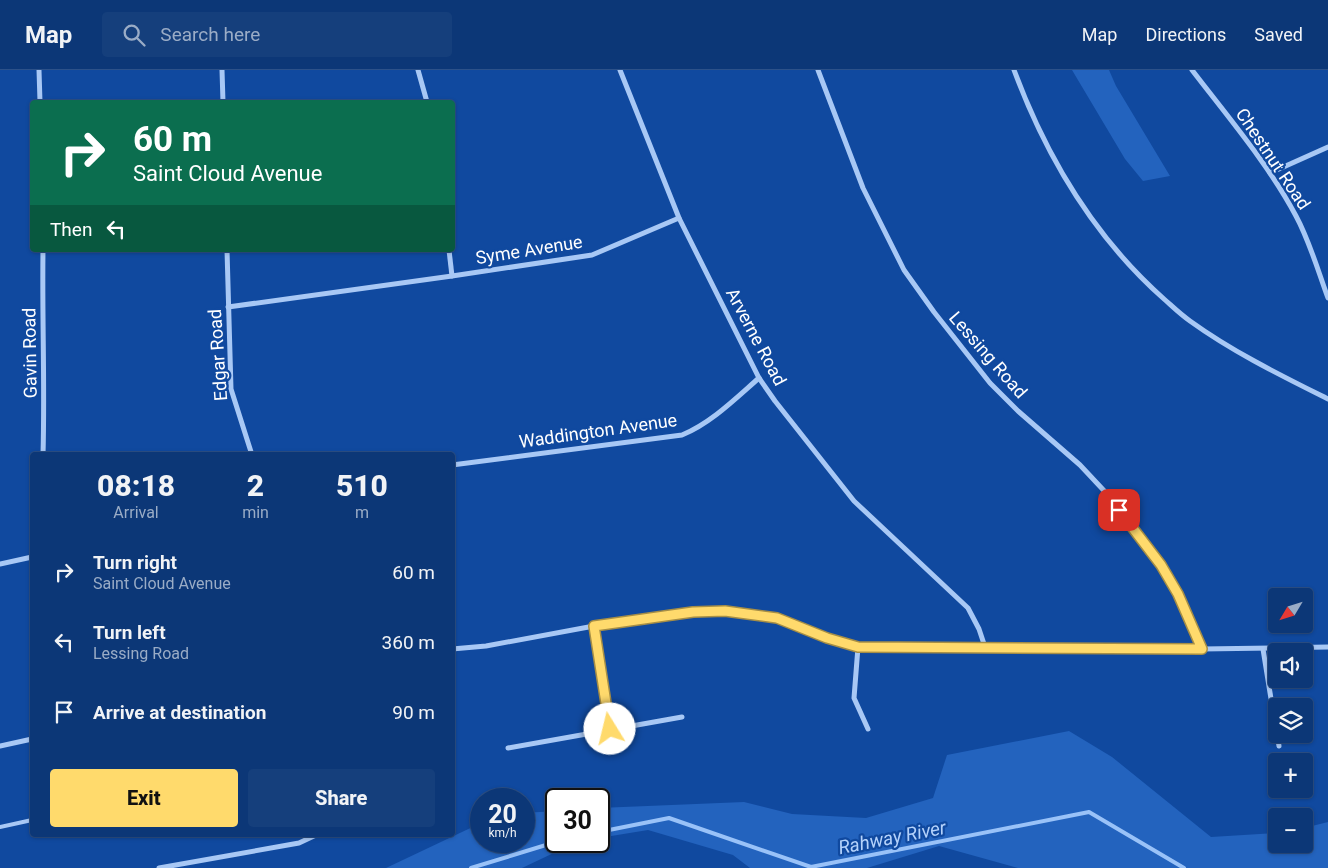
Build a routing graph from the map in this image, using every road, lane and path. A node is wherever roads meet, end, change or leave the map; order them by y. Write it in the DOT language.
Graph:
graph roads {
  1 [pos="39,70"];
  2 [pos="222,70"];
  3 [pos="418,70"];
  4 [pos="620,70"];
  5 [pos="818,70"];
  6 [pos="1014,70"];
  7 [pos="1192,70"];
  8 [pos="40,100"];
  9 [pos="223,100"];
  10 [pos="426,100"];
  11 [pos="1328,148"];
  12 [pos="1270,173"];
  13 [pos="679,218"];
  14 [pos="43,252"];
  15 [pos="227,252"];
  16 [pos="449,252"];
  17 [pos="452,276"];
  18 [pos="1328,298"];
  19 [pos="228,307"];
  20 [pos="759,378"];
  21 [pos="1328,399"];
  22 [pos="44,452"];
  23 [pos="251,452"];
  24 [pos="455,465"];
  25 [pos="30,557"];
  26 [pos="0,564"];
  27 [pos="594,626"];
  28 [pos="858,647"];
  29 [pos="984,647"];
  30 [pos="1328,647"];
  31 [pos="455,649"];
  32 [pos="1202,649"];
  33 [pos="1262,649"];
  34 [pos="1271,698"];
  35 [pos="682,717"];
  36 [pos="868,728"];
  37 [pos="610,729"];
  38 [pos="30,739"];
  39 [pos="1279,743"];
  40 [pos="0,746"];
  41 [pos="1279,746"];
  42 [pos="508,748"];
  43 [pos="30,820"];
  44 [pos="0,827"];
  45 [pos="312,837"];
  46 [pos="159,868"];
  1 -- 8 [label="street"];
  2 -- 9 [label="street"];
  3 -- 10 [label="street"];
  4 -- 13 [label="street, Arverne Road"];
  5 -- 32 [label="street, Lessing Road"];
  6 -- 21 [label="street"];
  7 -- 12 [label="street, Chestnut Road"];
  11 -- 12 [label="street"];
  12 -- 18 [label="street, Chestnut Road"];
  13 -- 17 [label="street, Syme Avenue"];
  13 -- 20 [label="street, Arverne Road"];
  14 -- 22 [label="street, Gavin Road"];
  15 -- 19 [label="street, Edgar Road"];
  16 -- 17 [label="street"];
  17 -- 19 [label="street, Syme Avenue"];
  19 -- 23 [label="street, Edgar Road"];
  20 -- 24 [label="street, Waddington Avenue"];
  20 -- 29 [label="street, Arverne Road"];
  25 -- 26 [label="street"];
  27 -- 28 [label="street"];
  27 -- 31 [label="street"];
  27 -- 37 [label="street"];
  28 -- 29 [label="street"];
  28 -- 36 [label="street"];
  29 -- 32 [label="street"];
  30 -- 33 [label="street"];
  32 -- 33 [label="street"];
  33 -- 34 [label="street"];
  35 -- 37 [label="street"];
  37 -- 42 [label="street"];
  38 -- 40 [label="street"];
  39 -- 41 [label="street"];
  43 -- 44 [label="lane"];
  45 -- 46 [label="street"];
}
